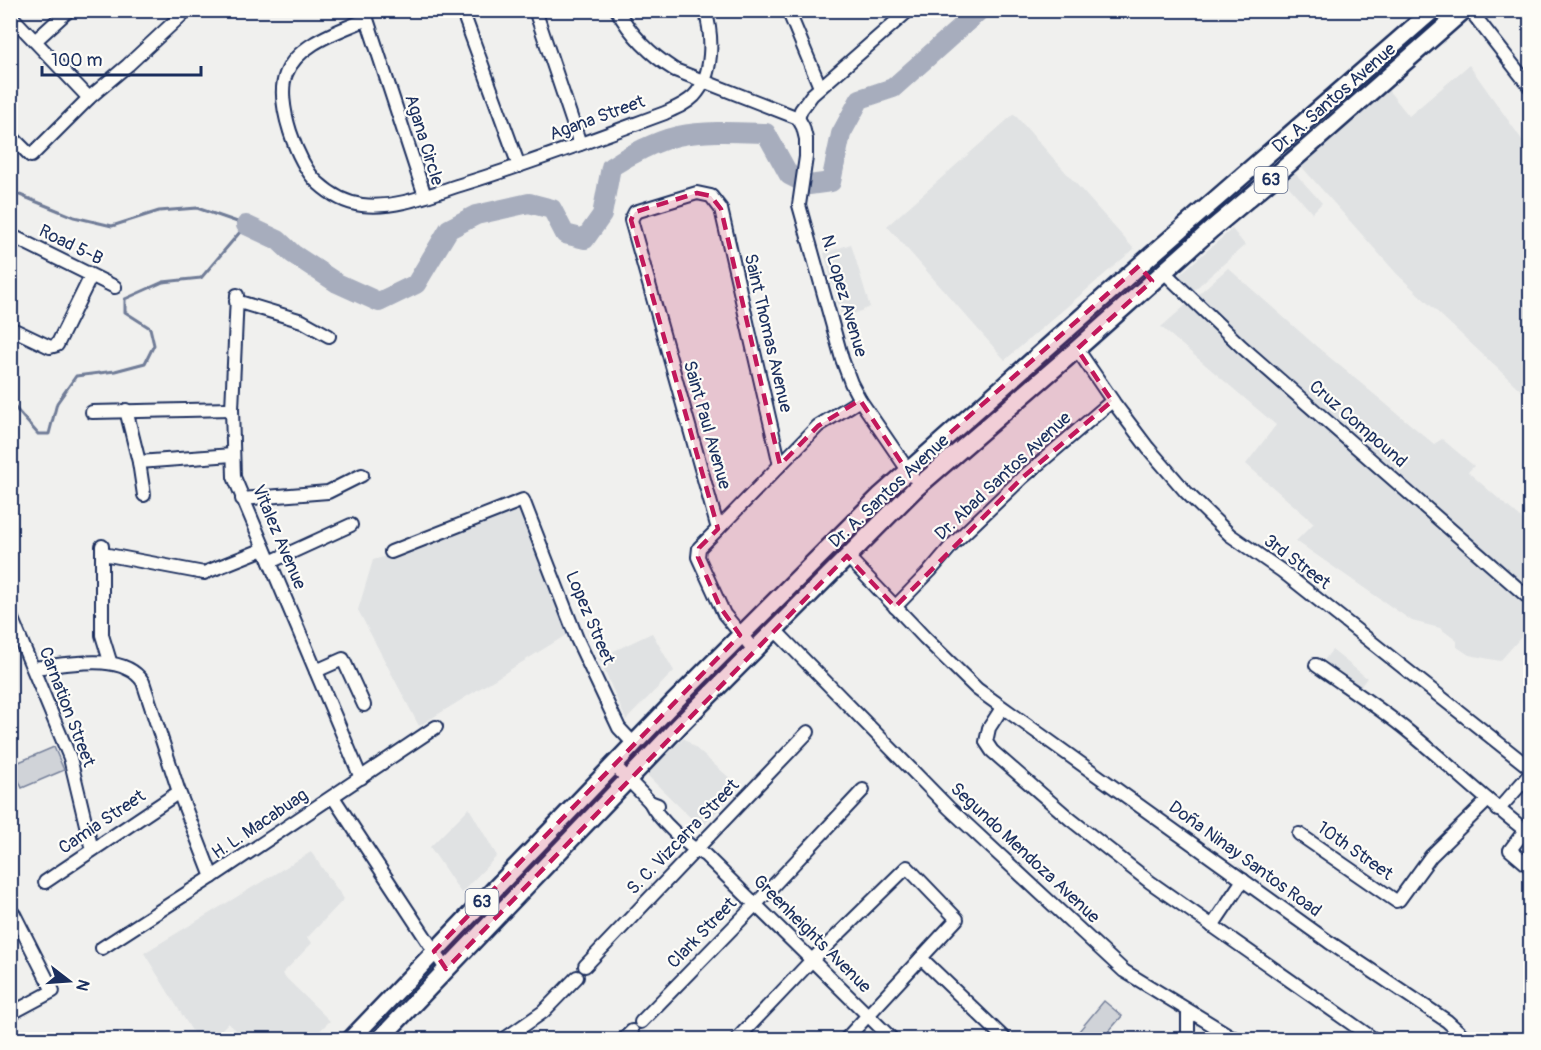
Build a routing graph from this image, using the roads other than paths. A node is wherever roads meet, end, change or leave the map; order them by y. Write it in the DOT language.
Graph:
graph roads {
  1 [pos="69,10"];
  2 [pos="187,10"];
  3 [pos="462,10"];
  4 [pos="535,10"];
  5 [pos="617,10"];
  6 [pos="705,10"];
  7 [pos="788,10"];
  8 [pos="909,10"];
  9 [pos="1433,10"];
  10 [pos="1464,10"];
  11 [pos="1470,10"];
  12 [pos="10,15"];
  13 [pos="366,15"];
  14 [pos="895,16"];
  15 [pos="35,40"];
  16 [pos="703,82"];
  17 [pos="820,87"];
  18 [pos="1530,87"];
  19 [pos="89,98"];
  20 [pos="799,120"];
  21 [pos="10,135"];
  22 [pos="580,144"];
  23 [pos="519,166"];
  24 [pos="425,196"];
  25 [pos="635,212"];
  26 [pos="10,235"];
  27 [pos="1139,266"];
  28 [pos="91,276"];
  29 [pos="1158,277"];
  30 [pos="115,287"];
  31 [pos="10,328"];
  32 [pos="329,336"];
  33 [pos="1077,349"];
  34 [pos="860,400"];
  35 [pos="1112,401"];
  36 [pos="231,409"];
  37 [pos="126,410"];
  38 [pos="92,412"];
  39 [pos="232,455"];
  40 [pos="139,462"];
  41 [pos="780,465"];
  42 [pos="907,471"];
  43 [pos="362,475"];
  44 [pos="919,485"];
  45 [pos="144,495"];
  46 [pos="242,499"];
  47 [pos="351,525"];
  48 [pos="718,529"];
  49 [pos="264,549"];
  50 [pos="392,552"];
  51 [pos="847,556"];
  52 [pos="270,562"];
  53 [pos="1530,599"];
  54 [pos="895,607"];
  55 [pos="10,614"];
  56 [pos="774,629"];
  57 [pos="740,634"];
  58 [pos="754,650"];
  59 [pos="110,661"];
  60 [pos="1316,665"];
  61 [pos="33,668"];
  62 [pos="316,671"];
  63 [pos="364,705"];
  64 [pos="1002,708"];
  65 [pos="436,727"];
  66 [pos="808,732"];
  67 [pos="634,744"];
  68 [pos="614,765"];
  69 [pos="1530,768"];
  70 [pos="1530,774"];
  71 [pos="361,778"];
  72 [pos="628,779"];
  73 [pos="863,790"];
  74 [pos="178,792"];
  75 [pos="333,797"];
  76 [pos="1488,800"];
  77 [pos="1498,810"];
  78 [pos="1299,834"];
  79 [pos="92,850"];
  80 [pos="700,850"];
  81 [pos="1530,867"];
  82 [pos="212,877"];
  83 [pos="1243,880"];
  84 [pos="45,882"];
  85 [pos="756,904"];
  86 [pos="10,913"];
  87 [pos="1212,926"];
  88 [pos="102,948"];
  89 [pos="434,951"];
  90 [pos="921,958"];
  91 [pos="812,960"];
  92 [pos="585,966"];
  93 [pos="446,969"];
  94 [pos="577,977"];
  95 [pos="1188,1011"];
  96 [pos="10,1014"];
  97 [pos="867,1014"];
  98 [pos="632,1031"];
  99 [pos="350,1040"];
  100 [pos="379,1040"];
  101 [pos="503,1040"];
  102 [pos="736,1040"];
  103 [pos="844,1040"];
  104 [pos="893,1040"];
  105 [pos="1006,1040"];
  106 [pos="1188,1040"];
  107 [pos="1237,1040"];
  108 [pos="1375,1040"];
  109 [pos="1468,1040"];
  1 -- 15 [label="street"];
  2 -- 19 [label="street"];
  3 -- 23 [label="street"];
  4 -- 22 [label="street"];
  5 -- 16 [label="street"];
  6 -- 16 [label="street, Agana Street"];
  7 -- 17 [label="street"];
  8 -- 14 [label="street"];
  9 -- 27 [label="main road, Dr. A. Santos Avenue / 63"];
  10 -- 29 [label="main road, Dr. A. Santos Avenue / 63"];
  11 -- 18 [label="street"];
  12 -- 15 [label="street"];
  13 -- 24 [label="street, Agana Circle"];
  13 -- 24 [label="street, Agana Circle"];
  14 -- 17 [label="street"];
  15 -- 19 [label="street"];
  16 -- 20 [label="street"];
  16 -- 22 [label="street, Agana Street"];
  17 -- 20 [label="street"];
  19 -- 21 [label="street"];
  20 -- 34 [label="street, N. Lopez Avenue"];
  22 -- 23 [label="street, Agana Street"];
  23 -- 24 [label="street, Agana Street"];
  25 -- 41 [label="street, Saint Thomas Avenue"];
  25 -- 48 [label="street, Saint Paul Avenue"];
  26 -- 28 [label="street, Road 5-B"];
  27 -- 29 [label="main road"];
  27 -- 42 [label="main road, Dr. A. Santos Avenue / 63"];
  28 -- 30 [label="street, Road 5-B"];
  28 -- 31 [label="street"];
  29 -- 33 [label="main road, Dr. A. Santos Avenue / 63"];
  29 -- 53 [label="street, Cruz Compound"];
  32 -- 36 [label="street, Vitalez Avenue"];
  33 -- 35 [label="street, 3rd Street"];
  33 -- 44 [label="main road, Dr. A. Santos Avenue / 63"];
  34 -- 41 [label="street"];
  34 -- 42 [label="street, N. Lopez Avenue"];
  35 -- 54 [label="street, Dr. Abad Santos Avenue"];
  35 -- 69 [label="street, 3rd Street"];
  36 -- 37 [label="street"];
  36 -- 39 [label="street, Vitalez Avenue"];
  37 -- 38 [label="street"];
  37 -- 40 [label="street"];
  39 -- 40 [label="street"];
  39 -- 46 [label="street, Vitalez Avenue"];
  40 -- 45 [label="street"];
  41 -- 48 [label="street"];
  42 -- 44 [label="street, N. Lopez Avenue"];
  42 -- 57 [label="main road, Dr. A. Santos Avenue / 63"];
  43 -- 46 [label="street"];
  44 -- 51 [label="main road, Dr. A. Santos Avenue / 63"];
  46 -- 49 [label="street, Vitalez Avenue"];
  47 -- 52 [label="street"];
  48 -- 57 [label="street"];
  49 -- 52 [label="street, Vitalez Avenue"];
  49 -- 59 [label="street"];
  50 -- 67 [label="street, Lopez Street"];
  51 -- 54 [label="street, Doña Ninay Santos Road"];
  51 -- 56 [label="main road, Dr. A. Santos Avenue / 63"];
  52 -- 62 [label="street, Vitalez Avenue"];
  54 -- 64 [label="street, Doña Ninay Santos Road"];
  55 -- 61 [label="street, Carnation Street"];
  56 -- 58 [label="main road, Dr. A. Santos Avenue / 63"];
  56 -- 95 [label="street, Segundo Mendoza Avenue"];
  57 -- 58 [label="street"];
  57 -- 67 [label="main road, Dr. A. Santos Avenue / 63"];
  58 -- 72 [label="main road, Dr. A. Santos Avenue / 63"];
  59 -- 61 [label="street"];
  59 -- 74 [label="street"];
  60 -- 76 [label="street"];
  61 -- 79 [label="street, Carnation Street"];
  62 -- 63 [label="street"];
  62 -- 71 [label="street, Vitalez Avenue"];
  64 -- 83 [label="street, Doña Ninay Santos Road"];
  64 -- 87 [label="street"];
  65 -- 71 [label="street, H. L. Macabuag"];
  66 -- 80 [label="street, S. C. Vizcarra Street"];
  67 -- 68 [label="main road, Dr. A. Santos Avenue / 63"];
  68 -- 72 [label="street, Greenheights Avenue"];
  68 -- 89 [label="main road, Dr. A. Santos Avenue / 63"];
  70 -- 77 [label="street"];
  71 -- 75 [label="street, H. L. Macabuag"];
  72 -- 80 [label="street, Greenheights Avenue"];
  72 -- 93 [label="main road, Dr. A. Santos Avenue / 63"];
  73 -- 85 [label="street, Clark Street"];
  74 -- 79 [label="street, Camia Street"];
  74 -- 82 [label="street"];
  75 -- 82 [label="street, H. L. Macabuag"];
  75 -- 89 [label="street"];
  76 -- 77 [label="street"];
  76 -- 78 [label="street, 10th Street"];
  77 -- 81 [label="street"];
  79 -- 84 [label="street, Camia Street"];
  80 -- 85 [label="street, Greenheights Avenue"];
  80 -- 92 [label="street, S. C. Vizcarra Street"];
  82 -- 88 [label="street, H. L. Macabuag"];
  83 -- 87 [label="street"];
  83 -- 109 [label="street, Doña Ninay Santos Road"];
  85 -- 91 [label="street, Greenheights Avenue"];
  85 -- 98 [label="street, Clark Street"];
  86 -- 96 [label="street"];
  87 -- 108 [label="street"];
  89 -- 93 [label="street"];
  89 -- 99 [label="main road, Dr. A. Santos Avenue / 63"];
  90 -- 91 [label="street"];
  90 -- 97 [label="street"];
  90 -- 105 [label="street"];
  91 -- 97 [label="street, Greenheights Avenue"];
  91 -- 102 [label="street"];
  93 -- 100 [label="main road, Dr. A. Santos Avenue / 63"];
  94 -- 101 [label="street"];
  95 -- 106 [label="street"];
  95 -- 107 [label="street, Segundo Mendoza Avenue"];
  97 -- 103 [label="street"];
  97 -- 104 [label="street, Greenheights Avenue"];
}
